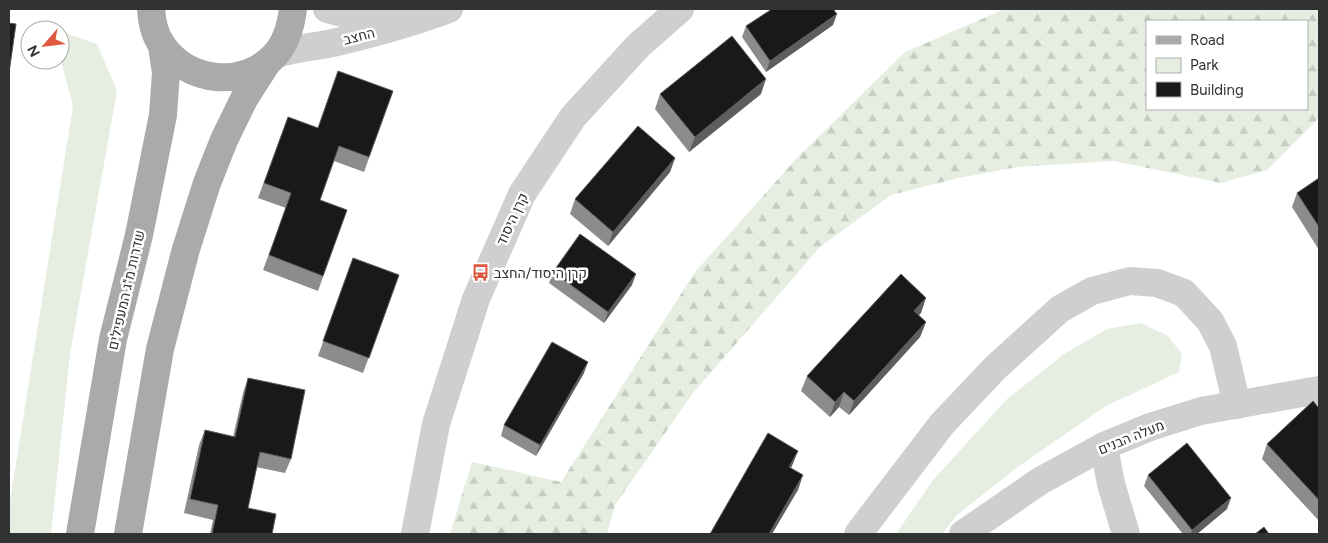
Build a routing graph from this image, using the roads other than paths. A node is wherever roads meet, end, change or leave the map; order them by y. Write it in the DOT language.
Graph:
graph roads {
  1 [pos="293,9"];
  2 [pos="327,9"];
  3 [pos="680,9"];
  4 [pos="445,10"];
  5 [pos="150,22"];
  6 [pos="271,58"];
  7 [pos="1319,390"];
  8 [pos="1237,405"];
  9 [pos="1104,446"];
  10 [pos="80,534"];
  11 [pos="128,534"];
  12 [pos="415,534"];
  13 [pos="858,534"];
  14 [pos="963,534"];
  15 [pos="1126,534"];
  1 -- 6 [label="main road"];
  2 -- 4 [label="street, החצב"];
  3 -- 12 [label="street, קרן היסוד"];
  4 -- 6 [label="street, החצב"];
  5 -- 6 [label="main road"];
  5 -- 10 [label="main road, שדרות מ\"ג המעפילים"];
  6 -- 11 [label="main road"];
  7 -- 8 [label="street, מעלה הבנים"];
  8 -- 9 [label="street, מעלה הבנים"];
  8 -- 13 [label="street"];
  9 -- 14 [label="street, מעלה הבנים"];
  9 -- 15 [label="street"];
}
